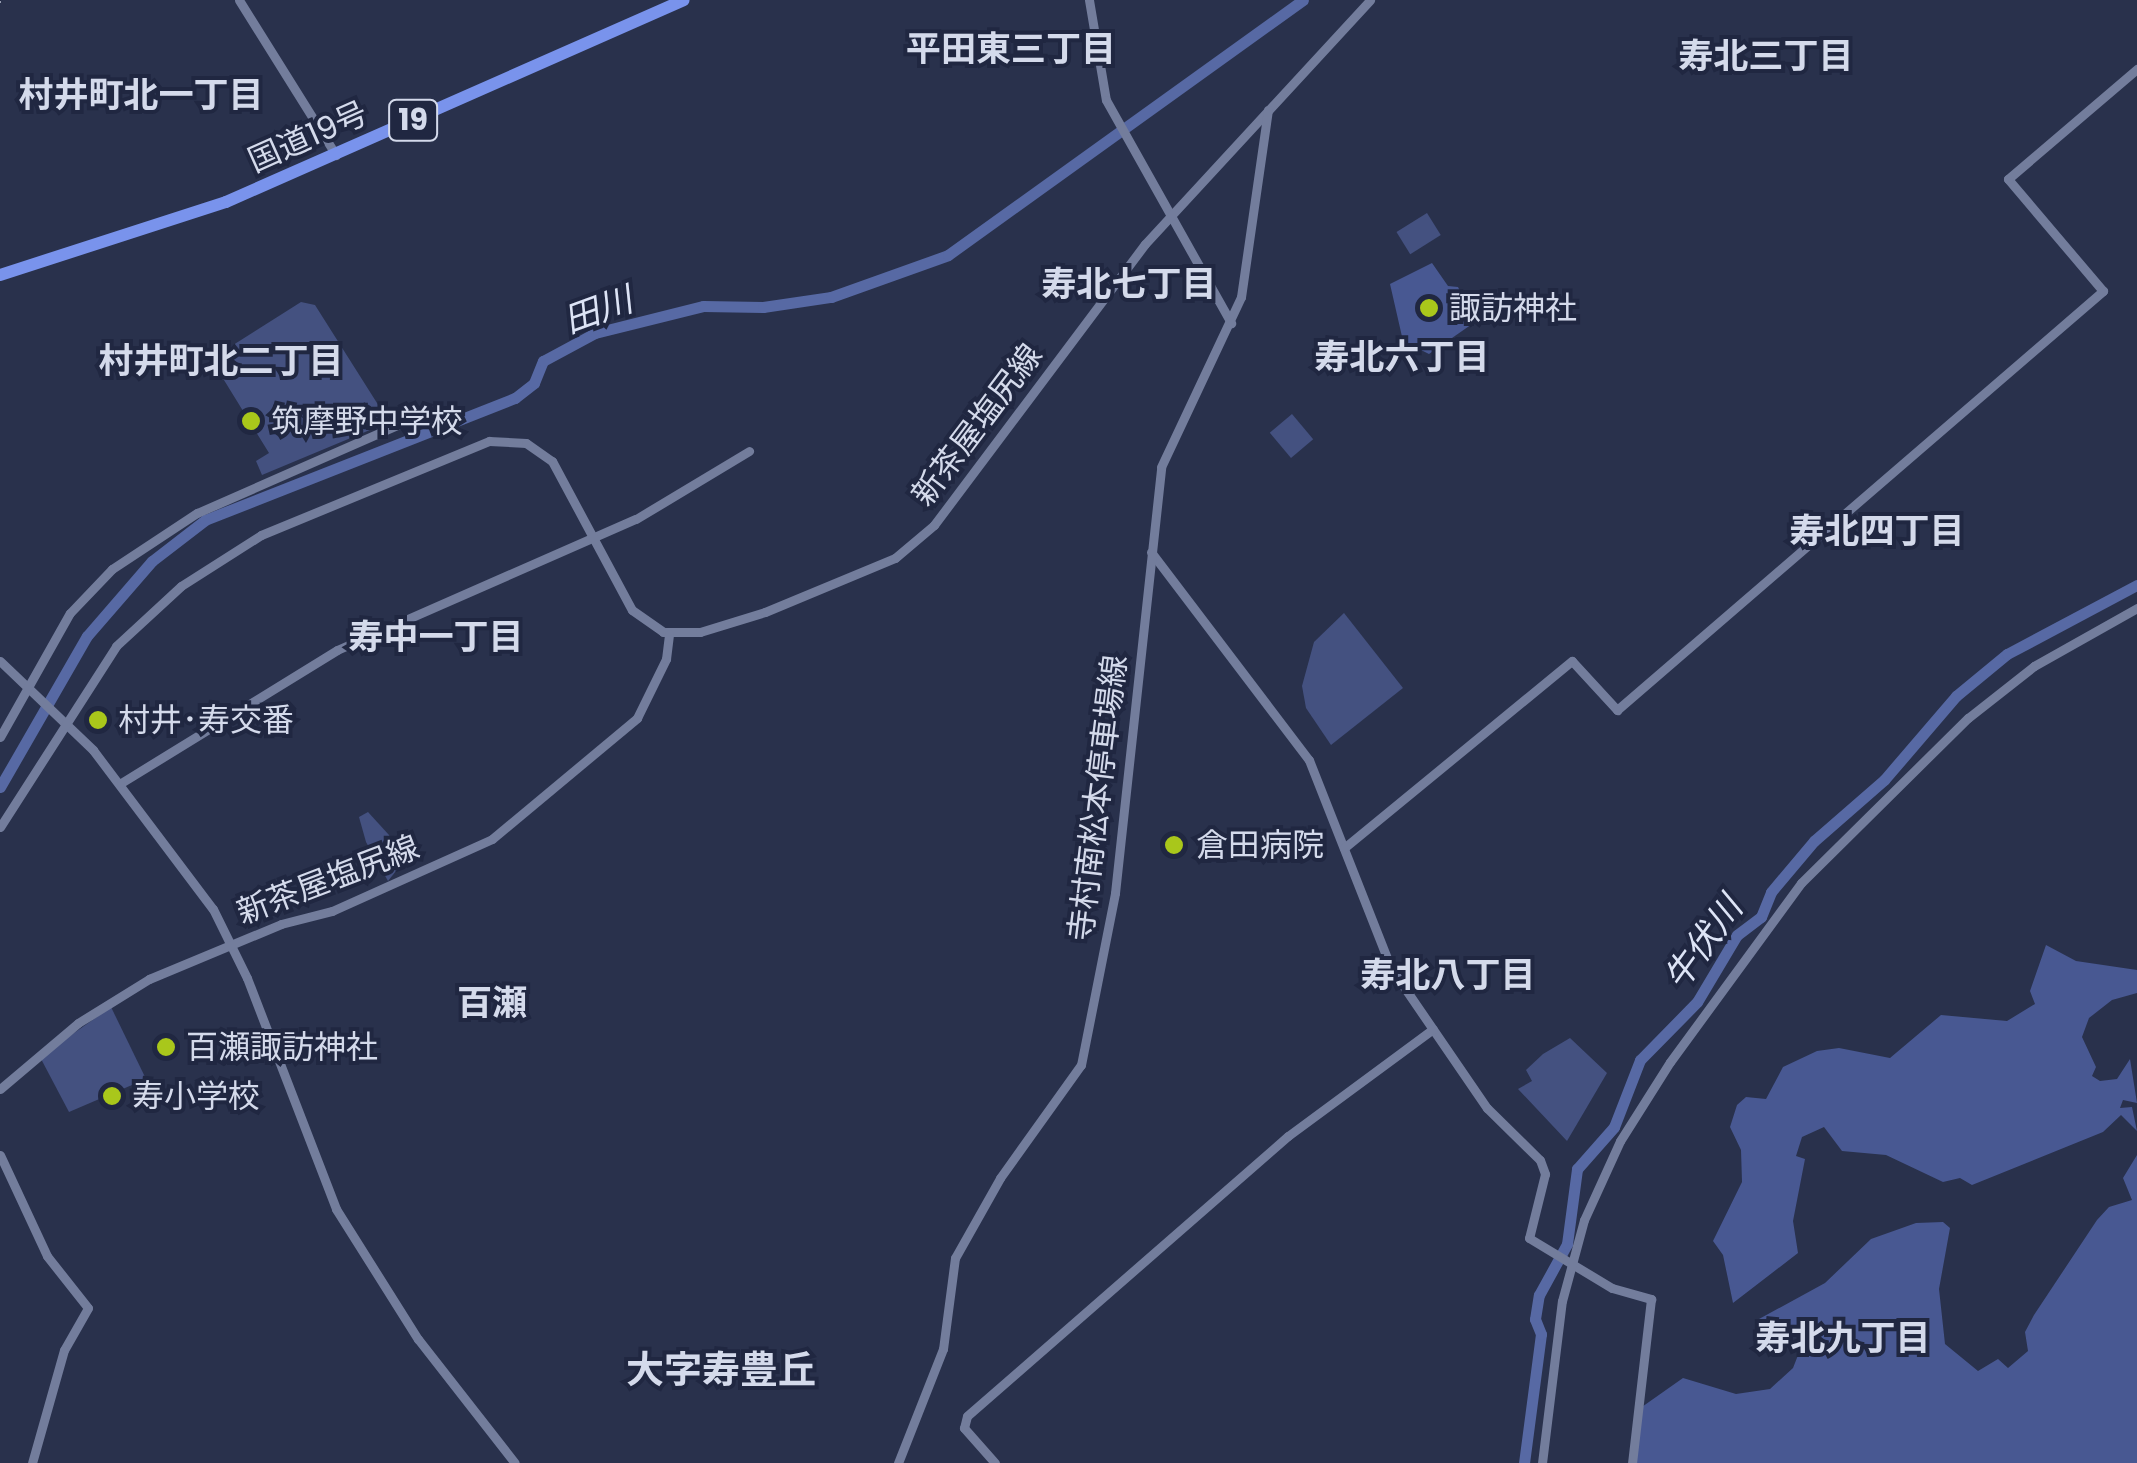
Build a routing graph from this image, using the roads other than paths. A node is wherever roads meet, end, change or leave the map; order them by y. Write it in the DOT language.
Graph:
graph roads {
  1 [pos="239,0"];
  2 [pos="683,0"];
  3 [pos="1089,0"];
  4 [pos="1370,0"];
  5 [pos="649,6"];
  6 [pos="2137,68"];
  7 [pos="1268,110"];
  8 [pos="336,154"];
  9 [pos="1169,218"];
  10 [pos="0,275"];
  11 [pos="1231,323"];
  12 [pos="397,425"];
  13 [pos="749,451"];
  14 [pos="594,538"];
  15 [pos="1151,552"];
  16 [pos="2137,608"];
  17 [pos="669,634"];
  18 [pos="0,661"];
  19 [pos="29,688"];
  20 [pos="63,720"];
  21 [pos="0,736"];
  22 [pos="121,783"];
  23 [pos="0,827"];
  24 [pos="1344,848"];
  25 [pos="233,944"];
  26 [pos="1432,1028"];
  27 [pos="0,1089"];
  28 [pos="0,1155"];
  29 [pos="1568,1264"];
  30 [pos="32,1463"];
  31 [pos="515,1463"];
  32 [pos="898,1463"];
  33 [pos="995,1463"];
  34 [pos="1542,1463"];
  35 [pos="1632,1463"];
  1 -- 8 [label="street"];
  2 -- 5 [label="highway, 国道19号 / 19"];
  3 -- 9 [label="street"];
  4 -- 7 [label="street, 新茶屋塩尻線"];
  5 -- 8 [label="highway, 国道19号 / 19"];
  6 -- 24 [label="street"];
  7 -- 9 [label="street, 新茶屋塩尻線"];
  7 -- 11 [label="street, 寺村南松本停車場線"];
  8 -- 10 [label="highway, 国道19号 / 19"];
  9 -- 11 [label="street"];
  9 -- 17 [label="street, 新茶屋塩尻線"];
  11 -- 15 [label="street, 寺村南松本停車場線"];
  12 -- 19 [label="street"];
  13 -- 14 [label="street"];
  14 -- 17 [label="street"];
  14 -- 20 [label="street"];
  14 -- 22 [label="street"];
  15 -- 24 [label="street"];
  15 -- 32 [label="street, 寺村南松本停車場線"];
  16 -- 29 [label="street"];
  17 -- 25 [label="street, 新茶屋塩尻線"];
  18 -- 19 [label="street"];
  19 -- 20 [label="street"];
  19 -- 21 [label="street"];
  20 -- 22 [label="street"];
  20 -- 23 [label="street"];
  22 -- 25 [label="street"];
  24 -- 26 [label="street"];
  25 -- 27 [label="street, 新茶屋塩尻線"];
  25 -- 31 [label="street"];
  26 -- 29 [label="street"];
  26 -- 33 [label="street"];
  28 -- 30 [label="street"];
  29 -- 34 [label="street"];
  29 -- 35 [label="street"];
}
